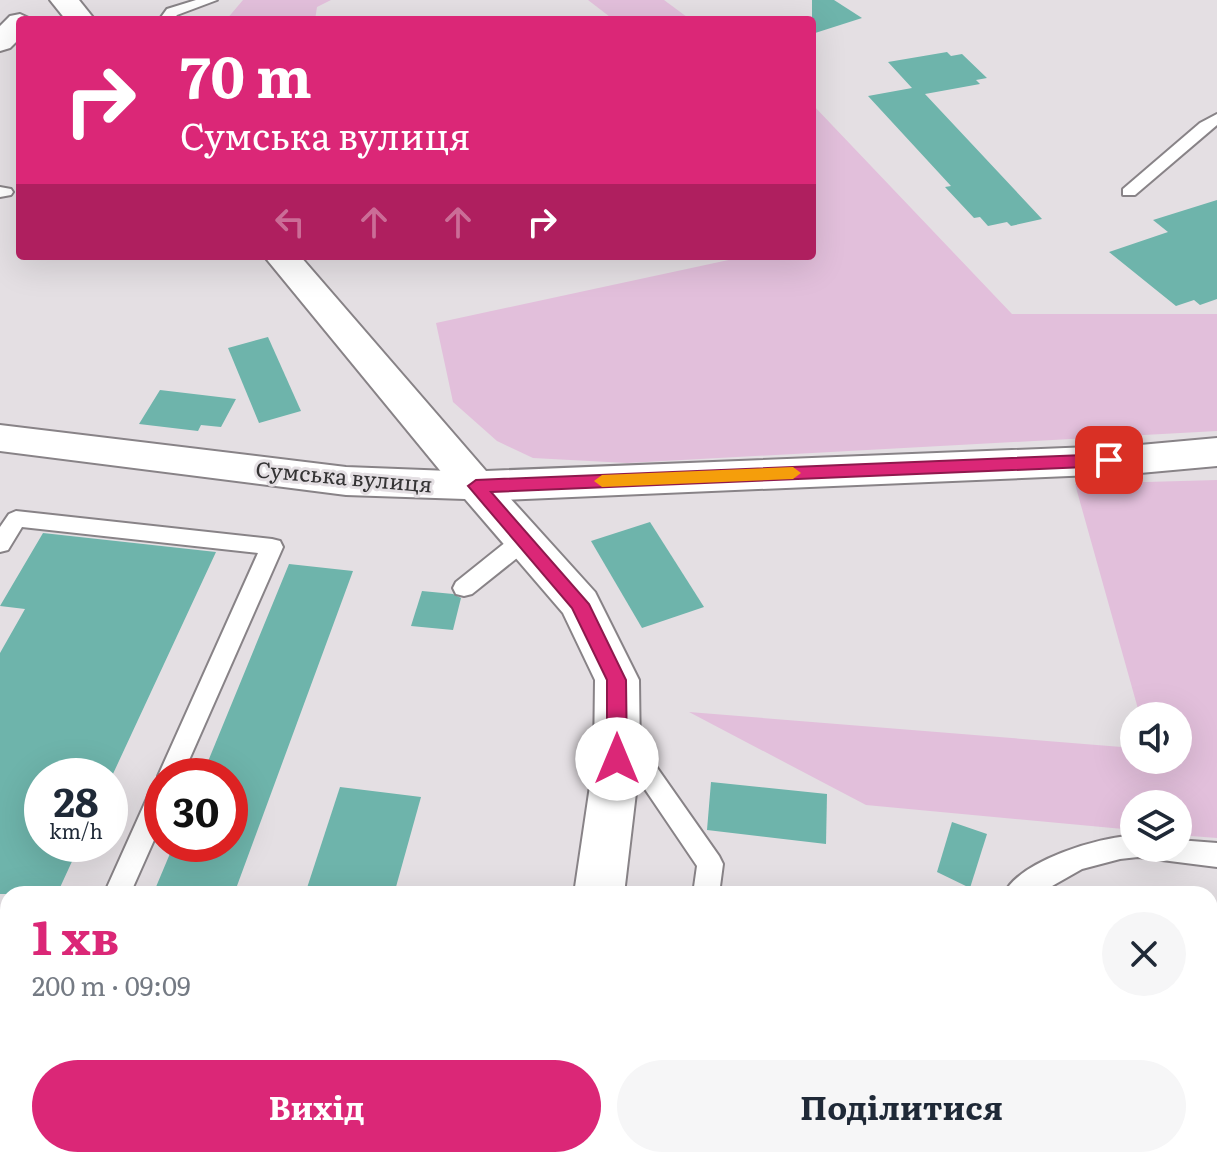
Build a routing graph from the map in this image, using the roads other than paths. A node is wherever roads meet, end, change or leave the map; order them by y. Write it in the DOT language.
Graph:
graph roads {
  1 [pos="41,0"];
  2 [pos="64,0"];
  3 [pos="210,0"];
  4 [pos="224,0"];
  5 [pos="26,16"];
  6 [pos="78,16"];
  7 [pos="169,16"];
  8 [pos="210,16"];
  9 [pos="16,26"];
  10 [pos="0,42"];
  11 [pos="1217,119"];
  12 [pos="1129,192"];
  13 [pos="284,260"];
  14 [pos="0,438"];
  15 [pos="1217,452"];
  16 [pos="476,486"];
  17 [pos="524,540"];
  18 [pos="0,544"];
  19 [pos="464,588"];
  20 [pos="618,730"];
  21 [pos="178,758"];
  22 [pos="144,833"];
  23 [pos="1120,846"];
  24 [pos="1192,853"];
  25 [pos="1217,855"];
  26 [pos="121,886"];
  27 [pos="600,886"];
  28 [pos="707,886"];
  29 [pos="1027,886"];
  1 -- 5 [label="street"];
  2 -- 6 [label="street"];
  3 -- 7 [label="lane"];
  4 -- 8 [label="lane"];
  9 -- 10 [label="street"];
  11 -- 12 [label="lane"];
  13 -- 16 [label="street"];
  14 -- 16 [label="street, Сумська вулиця"];
  15 -- 16 [label="street, Сумська вулиця"];
  16 -- 17 [label="street"];
  17 -- 19 [label="lane"];
  17 -- 20 [label="street"];
  18 -- 21 [label="lane"];
  20 -- 27 [label="street"];
  20 -- 28 [label="lane"];
  22 -- 26 [label="lane"];
  23 -- 29 [label="lane"];
  24 -- 25 [label="lane"];
}
